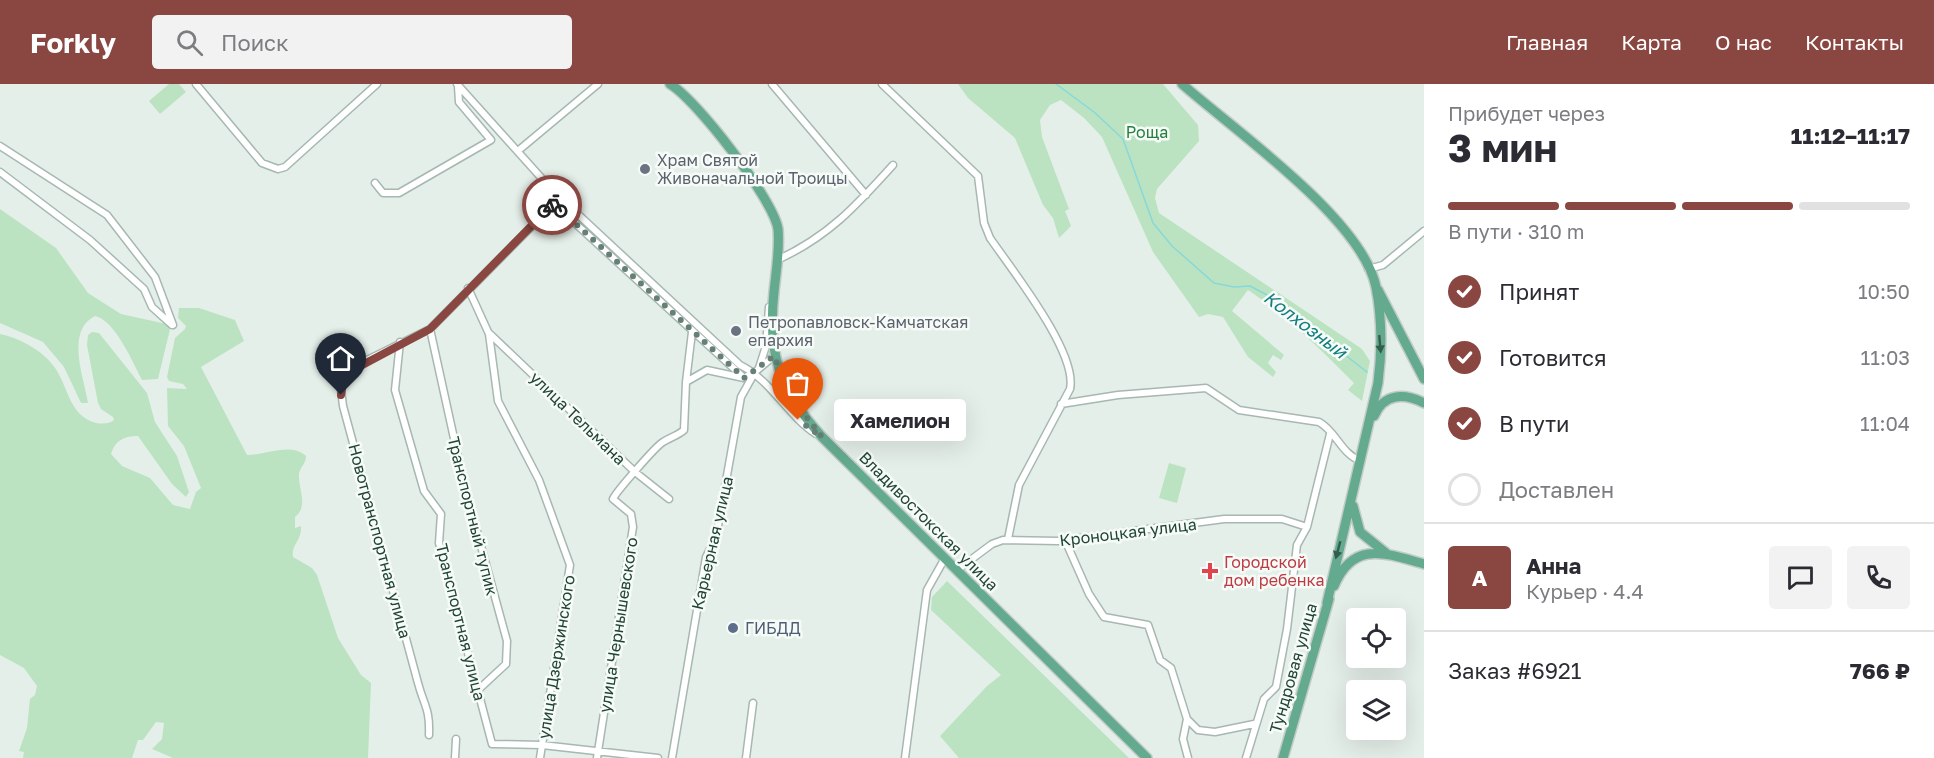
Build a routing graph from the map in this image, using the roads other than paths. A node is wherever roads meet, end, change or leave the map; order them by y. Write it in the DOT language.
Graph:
graph roads {
  1 [pos="195,84"];
  2 [pos="377,84"];
  3 [pos="598,84"];
  4 [pos="670,84"];
  5 [pos="772,84"];
  6 [pos="882,84"];
  7 [pos="1182,84"];
  8 [pos="457,85"];
  9 [pos="0,146"];
  10 [pos="519,150"];
  11 [pos="893,165"];
  12 [pos="0,172"];
  13 [pos="375,183"];
  14 [pos="555,192"];
  15 [pos="866,195"];
  16 [pos="550,204"];
  17 [pos="1424,231"];
  18 [pos="777,260"];
  19 [pos="1368,269"];
  20 [pos="1376,285"];
  21 [pos="468,288"];
  22 [pos="773,295"];
  23 [pos="430,329"];
  24 [pos="692,332"];
  25 [pos="489,334"];
  26 [pos="400,342"];
  27 [pos="774,356"];
  28 [pos="757,370"];
  29 [pos="744,378"];
  30 [pos="1424,378"];
  31 [pos="686,382"];
  32 [pos="1424,403"];
  33 [pos="1061,404"];
  34 [pos="1369,429"];
  35 [pos="1330,434"];
  36 [pos="822,437"];
  37 [pos="1360,461"];
  38 [pos="635,472"];
  39 [pos="1352,498"];
  40 [pos="669,499"];
  41 [pos="1345,524"];
  42 [pos="1307,527"];
  43 [pos="1008,539"];
  44 [pos="1065,540"];
  45 [pos="1377,549"];
  46 [pos="1389,555"];
  47 [pos="945,558"];
  48 [pos="1424,564"];
  49 [pos="957,570"];
  50 [pos="1327,603"];
  51 [pos="478,690"];
  52 [pos="753,704"];
  53 [pos="1187,719"];
  54 [pos="1254,723"];
  55 [pos="429,735"];
  56 [pos="456,739"];
  57 [pos="542,745"];
  58 [pos="597,755"];
  59 [pos="455,758"];
  60 [pos="540,758"];
  61 [pos="658,758"];
  62 [pos="672,758"];
  63 [pos="746,758"];
  64 [pos="905,758"];
  65 [pos="1147,758"];
  66 [pos="1188,758"];
  67 [pos="1246,758"];
  68 [pos="1283,758"];
  1 -- 2 [label="street"];
  3 -- 10 [label="street"];
  4 -- 18 [label="main road"];
  5 -- 15 [label="street"];
  6 -- 33 [label="street"];
  7 -- 19 [label="main road"];
  8 -- 10 [label="street, Владивостокская улица"];
  8 -- 13 [label="street"];
  9 -- 12 [label="street"];
  10 -- 14 [label="street, Владивостокская улица"];
  11 -- 15 [label="street"];
  14 -- 16 [label="street, Новотранспортная улица"];
  14 -- 28 [label="street, Владивостокская улица"];
  15 -- 18 [label="street"];
  16 -- 21 [label="street, Новотранспортная улица"];
  16 -- 24 [label="street"];
  17 -- 19 [label="street"];
  18 -- 22 [label="main road"];
  19 -- 20 [label="main road"];
  20 -- 30 [label="main road"];
  20 -- 34 [label="main road, one-way"];
  21 -- 23 [label="street, Новотранспортная улица"];
  21 -- 25 [label="street, улица Дзержинского"];
  22 -- 27 [label="main road"];
  22 -- 28 [label="street, Карьерная улица"];
  23 -- 26 [label="street, Новотранспортная улица"];
  23 -- 51 [label="street, Транспортный тупик"];
  24 -- 29 [label="street"];
  24 -- 31 [label="street"];
  25 -- 38 [label="street, улица Тельмана"];
  25 -- 57 [label="street, улица Дзержинского"];
  26 -- 51 [label="street, Транспортная улица"];
  26 -- 55 [label="street, Новотранспортная улица"];
  27 -- 28 [label="street, Карьерная улица"];
  27 -- 36 [label="main road"];
  28 -- 29 [label="street"];
  28 -- 36 [label="street, Владивостокская улица"];
  28 -- 62 [label="street, Карьерная улица"];
  29 -- 31 [label="street"];
  31 -- 38 [label="street"];
  32 -- 34 [label="main road"];
  33 -- 35 [label="street"];
  33 -- 43 [label="street"];
  34 -- 37 [label="main road"];
  35 -- 37 [label="street"];
  35 -- 42 [label="street"];
  36 -- 47 [label="main road, Владивостокская улица"];
  37 -- 39 [label="main road"];
  38 -- 40 [label="street, улица Тельмана"];
  38 -- 58 [label="street, улица Чернышевского"];
  39 -- 41 [label="main road"];
  39 -- 45 [label="main road, Тундровая улица"];
  41 -- 45 [label="main road"];
  41 -- 50 [label="main road, one-way"];
  42 -- 44 [label="street, Кроноцкая улица"];
  42 -- 54 [label="street"];
  43 -- 44 [label="street, Кроноцкая улица"];
  43 -- 49 [label="street, Кроноцкая улица"];
  44 -- 53 [label="street"];
  45 -- 46 [label="main road, Тундровая улица"];
  46 -- 48 [label="main road, Тундровая улица"];
  46 -- 50 [label="main road, Тундровая улица"];
  47 -- 49 [label="main road, Владивостокская улица"];
  47 -- 64 [label="street"];
  49 -- 65 [label="main road, Владивостокская улица"];
  50 -- 68 [label="main road, Тундровая улица"];
  51 -- 57 [label="street, Транспортная улица"];
  52 -- 63 [label="street"];
  53 -- 54 [label="street"];
  53 -- 66 [label="street"];
  54 -- 67 [label="street"];
  56 -- 59 [label="street"];
  57 -- 58 [label="street, Транспортная улица"];
  57 -- 60 [label="street, улица Дзержинского"];
  58 -- 61 [label="street, Транспортная улица"];
}
